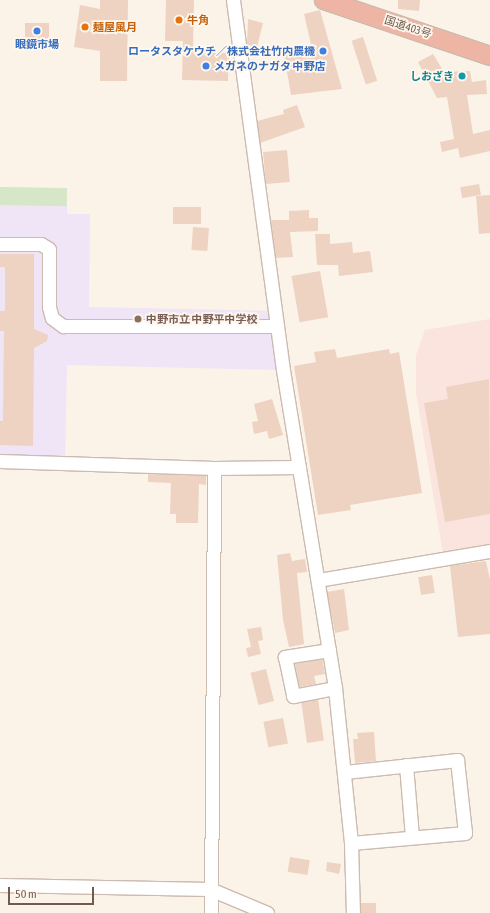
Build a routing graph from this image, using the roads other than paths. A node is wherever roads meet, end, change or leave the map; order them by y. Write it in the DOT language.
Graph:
graph roads {
  1 [pos="233,0"];
  2 [pos="324,0"];
  3 [pos="490,56"];
  4 [pos="0,244"];
  5 [pos="277,326"];
  6 [pos="0,460"];
  7 [pos="299,467"];
  8 [pos="214,468"];
  9 [pos="490,551"];
  10 [pos="318,580"];
  11 [pos="329,650"];
  12 [pos="336,688"];
  13 [pos="406,765"];
  14 [pos="345,772"];
  15 [pos="412,837"];
  16 [pos="351,843"];
  17 [pos="0,885"];
  18 [pos="210,889"];
  19 [pos="211,913"];
  20 [pos="267,913"];
  21 [pos="353,913"];
  1 -- 5 [label="street"];
  2 -- 3 [label="highway, 国道403号"];
  4 -- 5 [label="street"];
  5 -- 7 [label="street"];
  6 -- 8 [label="street"];
  7 -- 8 [label="street"];
  7 -- 10 [label="street"];
  8 -- 18 [label="street"];
  9 -- 10 [label="street"];
  10 -- 11 [label="street"];
  11 -- 12 [label="street"];
  11 -- 12 [label="street"];
  12 -- 14 [label="street"];
  13 -- 14 [label="street"];
  13 -- 15 [label="street"];
  13 -- 15 [label="street"];
  14 -- 16 [label="street"];
  15 -- 16 [label="street"];
  16 -- 21 [label="street"];
  17 -- 18 [label="street"];
  18 -- 19 [label="street"];
  18 -- 20 [label="street"];
}
